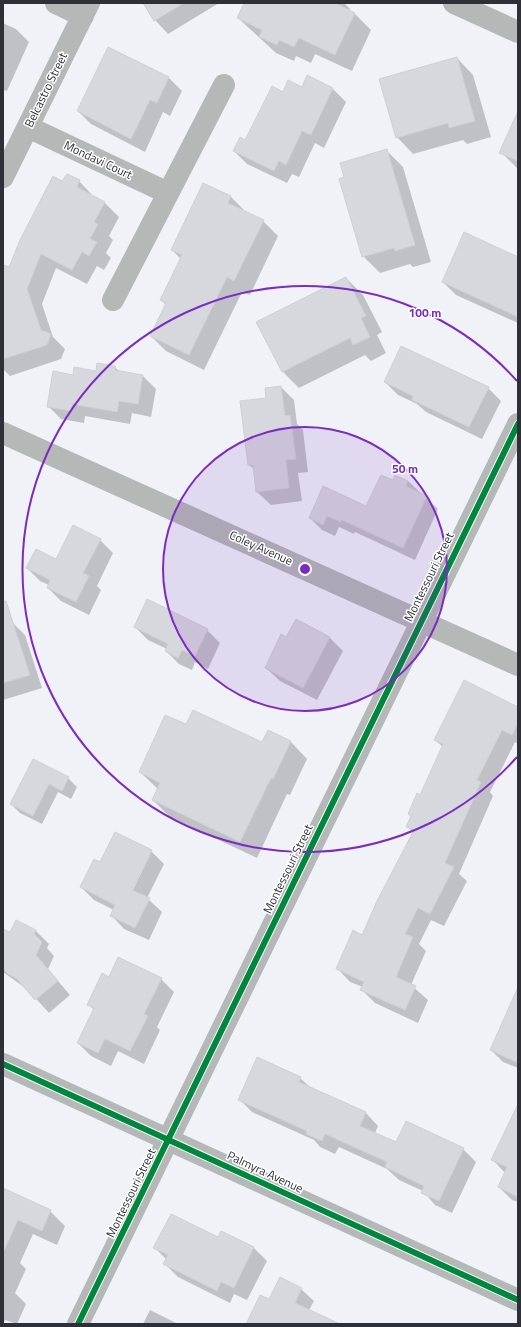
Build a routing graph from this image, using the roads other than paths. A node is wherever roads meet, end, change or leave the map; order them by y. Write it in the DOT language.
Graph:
graph roads {
  1 [pos="56,3"];
  2 [pos="454,3"];
  3 [pos="86,9"];
  4 [pos="518,32"];
  5 [pos="224,85"];
  6 [pos="28,127"];
  7 [pos="3,177"];
  8 [pos="168,193"];
  9 [pos="113,300"];
  10 [pos="518,424"];
  11 [pos="3,433"];
  12 [pos="420,620"];
  13 [pos="518,665"];
  14 [pos="3,1064"];
  15 [pos="169,1140"];
  16 [pos="518,1300"];
  17 [pos="78,1324"];
  1 -- 3 [label="street"];
  2 -- 4 [label="street"];
  3 -- 6 [label="street, Belcastro Street"];
  5 -- 8 [label="street"];
  6 -- 7 [label="street, Belcastro Street"];
  6 -- 8 [label="street, Mondavi Court"];
  8 -- 9 [label="street"];
  10 -- 12 [label="street, Montessouri Street"];
  11 -- 12 [label="street, Coley Avenue"];
  12 -- 13 [label="street, Coley Avenue"];
  12 -- 15 [label="street, Montessouri Street"];
  14 -- 15 [label="street, Palmyra Avenue"];
  15 -- 16 [label="street, Palmyra Avenue"];
  15 -- 17 [label="street, Montessouri Street"];
}
